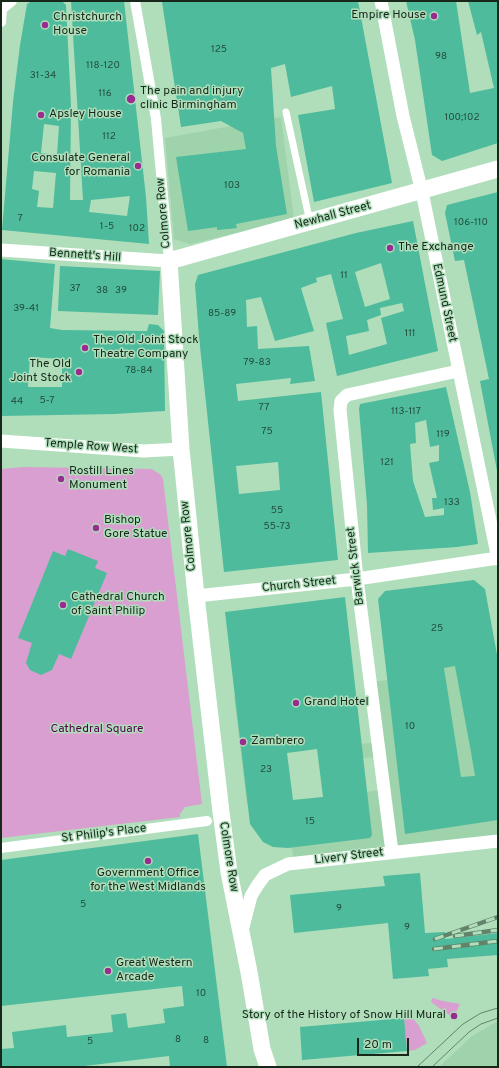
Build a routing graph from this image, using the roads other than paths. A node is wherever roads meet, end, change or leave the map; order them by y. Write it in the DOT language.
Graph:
graph roads {
  1 [pos="12,1"];
  2 [pos="135,1"];
  3 [pos="381,1"];
  4 [pos="1,22"];
  5 [pos="286,112"];
  6 [pos="498,169"];
  7 [pos="422,192"];
  8 [pos="310,222"];
  9 [pos="1,250"];
  10 [pos="168,261"];
  11 [pos="458,371"];
  12 [pos="1,441"];
  13 [pos="181,449"];
  14 [pos="498,558"];
  15 [pos="356,579"];
  16 [pos="196,596"];
  17 [pos="207,821"];
  18 [pos="498,841"];
  19 [pos="1,848"];
  20 [pos="392,852"];
  21 [pos="241,934"];
  22 [pos="268,1067"];
  1 -- 4 [label="street"];
  2 -- 10 [label="street, Colmore Row"];
  3 -- 7 [label="street, Edmund Street"];
  5 -- 8 [label="lane"];
  6 -- 7 [label="street, Newhall Street"];
  7 -- 8 [label="street, Newhall Street"];
  7 -- 11 [label="street, Edmund Street"];
  8 -- 10 [label="street, Newhall Street"];
  9 -- 10 [label="street, Bennett's Hill"];
  10 -- 13 [label="street, Colmore Row"];
  11 -- 14 [label="street, Edmund Street"];
  11 -- 15 [label="street, Barwick Street"];
  12 -- 13 [label="street, Temple Row West"];
  13 -- 16 [label="street, Colmore Row"];
  14 -- 15 [label="street, Church Street"];
  15 -- 16 [label="street, Church Street"];
  15 -- 20 [label="street, Barwick Street"];
  16 -- 21 [label="street, Colmore Row"];
  17 -- 19 [label="street, St Philip's Place"];
  18 -- 20 [label="street, Livery Street"];
  20 -- 21 [label="street, Livery Street"];
  21 -- 22 [label="street, Colmore Row"];
}
